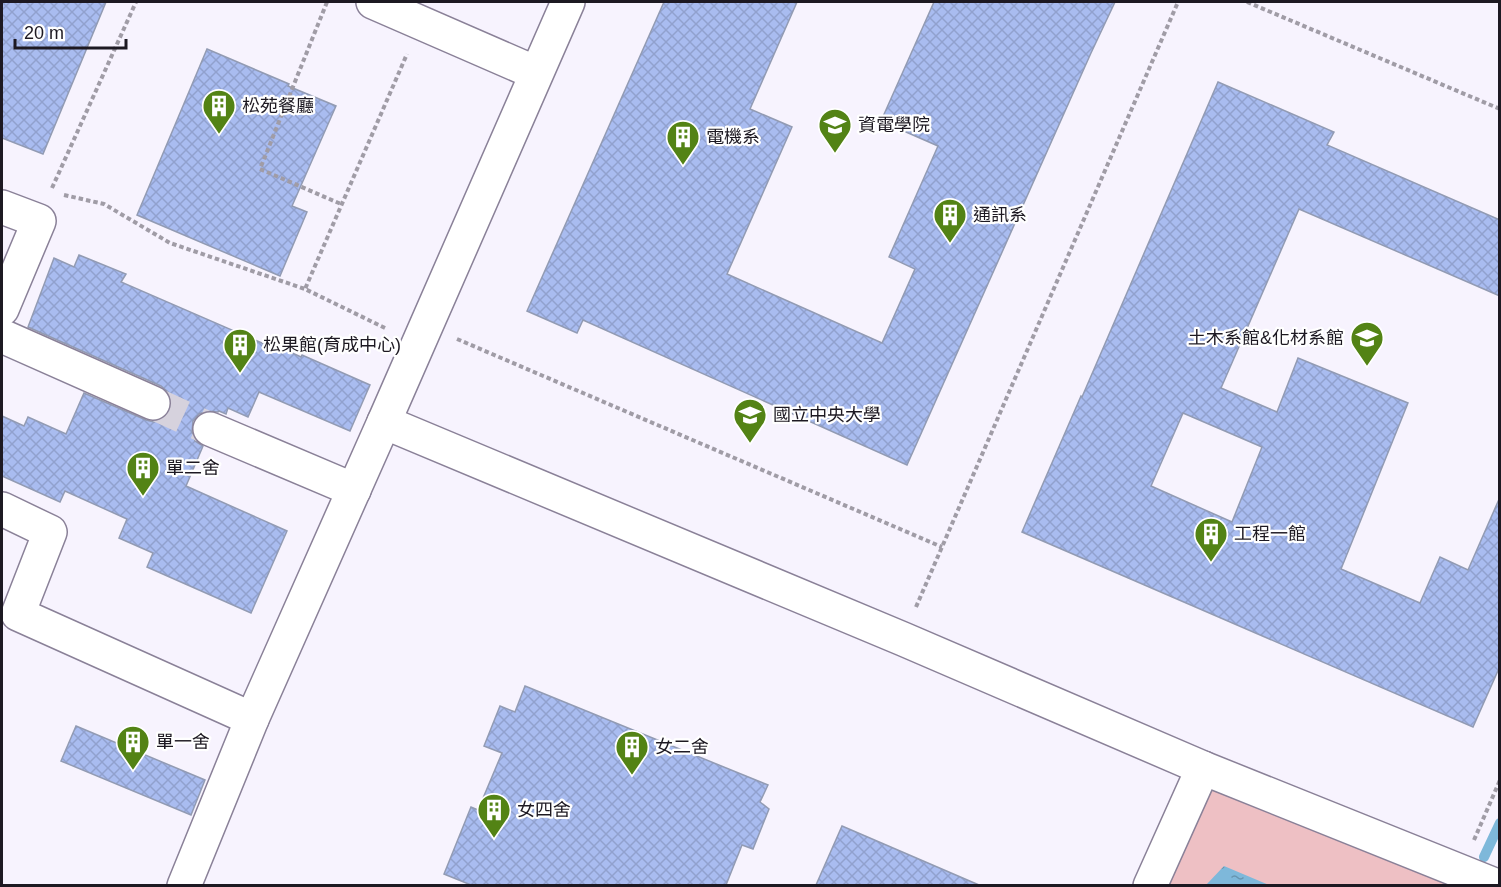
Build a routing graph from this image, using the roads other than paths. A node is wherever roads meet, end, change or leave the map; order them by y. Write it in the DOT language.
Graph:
graph roads {
  1 [pos="373,2"];
  2 [pos="568,2"];
  3 [pos="536,74"];
  4 [pos="2,207"];
  5 [pos="2,309"];
  6 [pos="2,336"];
  7 [pos="153,403"];
  8 [pos="384,422"];
  9 [pos="210,429"];
  10 [pos="354,490"];
  11 [pos="2,508"];
  12 [pos="252,719"];
  13 [pos="1203,768"];
  14 [pos="184,885"];
  15 [pos="1149,885"];
  16 [pos="1497,885"];
  1 -- 3 [label="street"];
  2 -- 3 [label="street"];
  3 -- 8 [label="street"];
  4 -- 5 [label="street"];
  6 -- 7 [label="street"];
  8 -- 10 [label="street"];
  8 -- 13 [label="street"];
  9 -- 10 [label="street"];
  10 -- 12 [label="street"];
  11 -- 12 [label="street"];
  12 -- 14 [label="street"];
  13 -- 15 [label="street"];
  13 -- 16 [label="street"];
}
